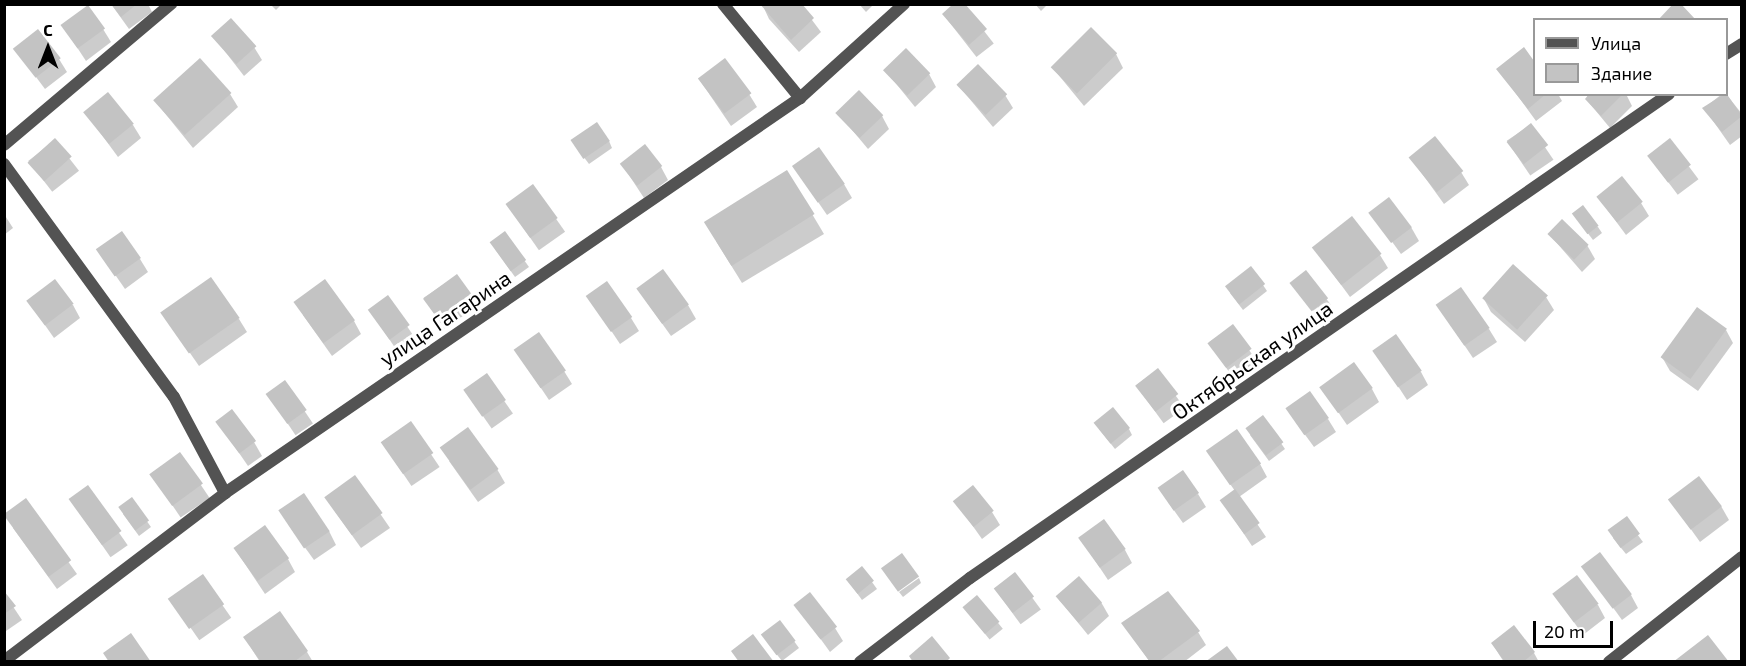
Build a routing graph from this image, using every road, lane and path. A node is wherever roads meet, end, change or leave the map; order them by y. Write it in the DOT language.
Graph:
graph roads {
  1 [pos="171,4"];
  2 [pos="723,4"];
  3 [pos="904,4"];
  4 [pos="1742,44"];
  5 [pos="1728,53"];
  6 [pos="1665,96"];
  7 [pos="800,98"];
  8 [pos="4,145"];
  9 [pos="4,164"];
  10 [pos="225,493"];
  11 [pos="1742,557"];
  12 [pos="4,661"];
  13 [pos="860,662"];
  14 [pos="1609,662"];
  1 -- 8 [label="street"];
  2 -- 7 [label="street"];
  3 -- 7 [label="street, улица Гагарина"];
  4 -- 5 [label="street"];
  6 -- 13 [label="street, Октябрьская улица"];
  7 -- 10 [label="street, улица Гагарина"];
  9 -- 10 [label="street"];
  10 -- 12 [label="street, улица Гагарина"];
  11 -- 14 [label="street"];
}
